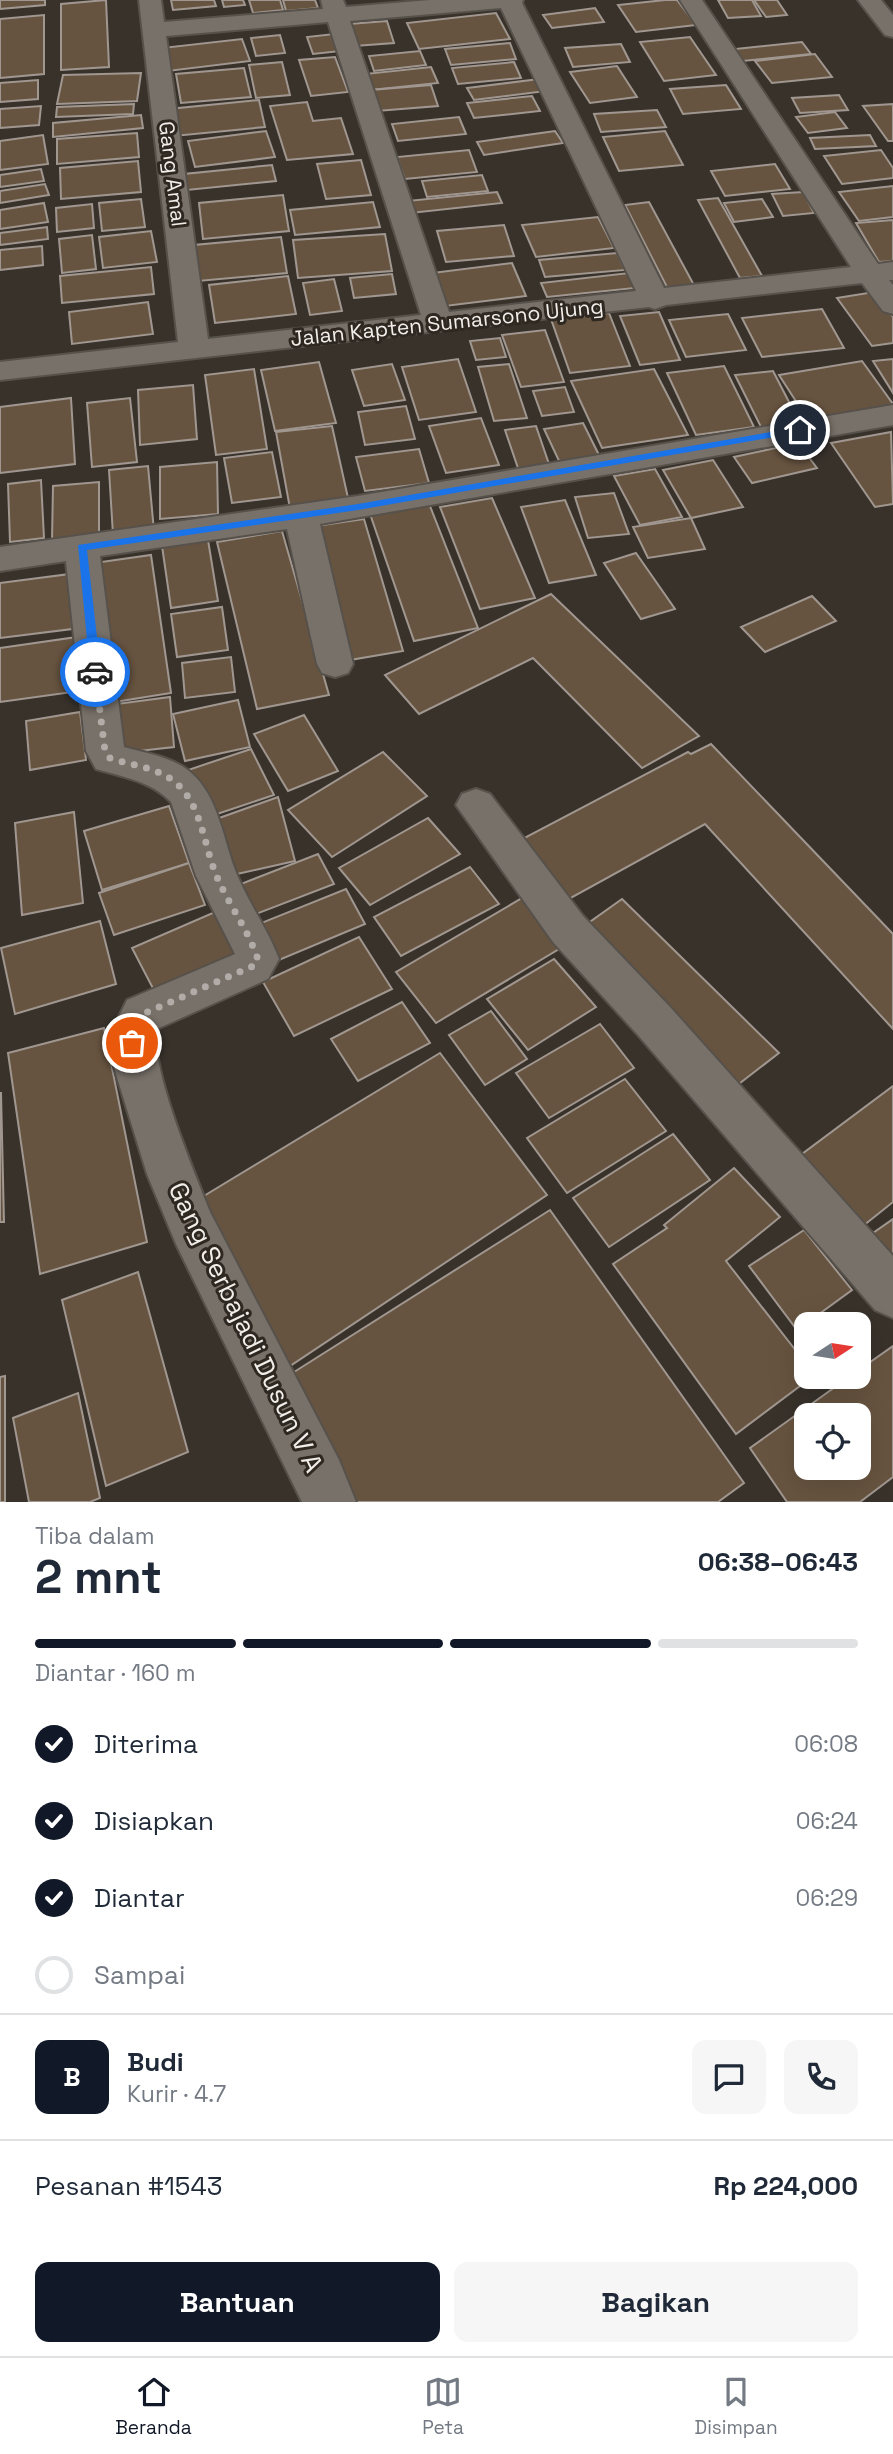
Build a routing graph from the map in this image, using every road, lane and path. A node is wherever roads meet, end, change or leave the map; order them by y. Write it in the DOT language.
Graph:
graph roads {
  1 [pos="150,0"];
  2 [pos="510,0"];
  3 [pos="691,0"];
  4 [pos="869,0"];
  5 [pos="334,7"];
  6 [pos="155,30"];
  7 [pos="893,30"];
  8 [pos="881,273"];
  9 [pos="655,300"];
  10 [pos="893,305"];
  11 [pos="438,323"];
  12 [pos="194,348"];
  13 [pos="0,371"];
  14 [pos="893,415"];
  15 [pos="301,515"];
  16 [pos="82,547"];
  17 [pos="0,559"];
  18 [pos="335,664"];
  19 [pos="476,805"];
  20 [pos="893,1293"];
  21 [pos="329,1502"];
  1 -- 6 [label="street, Gang Amal"];
  2 -- 5 [label="street"];
  2 -- 9 [label="street"];
  3 -- 8 [label="street"];
  4 -- 7 [label="street"];
  5 -- 6 [label="street"];
  5 -- 11 [label="street"];
  6 -- 12 [label="street, Gang Amal"];
  8 -- 9 [label="street, Jalan Kapten Sumarsono Ujung"];
  8 -- 10 [label="street"];
  9 -- 11 [label="street, Jalan Kapten Sumarsono Ujung"];
  11 -- 12 [label="street, Jalan Kapten Sumarsono Ujung"];
  12 -- 13 [label="street, Jalan Kapten Sumarsono Ujung"];
  14 -- 15 [label="street"];
  15 -- 16 [label="street"];
  15 -- 18 [label="street"];
  16 -- 17 [label="street"];
  16 -- 21 [label="street, Gang Serbajadi Dusun V A"];
  19 -- 20 [label="street"];
}
